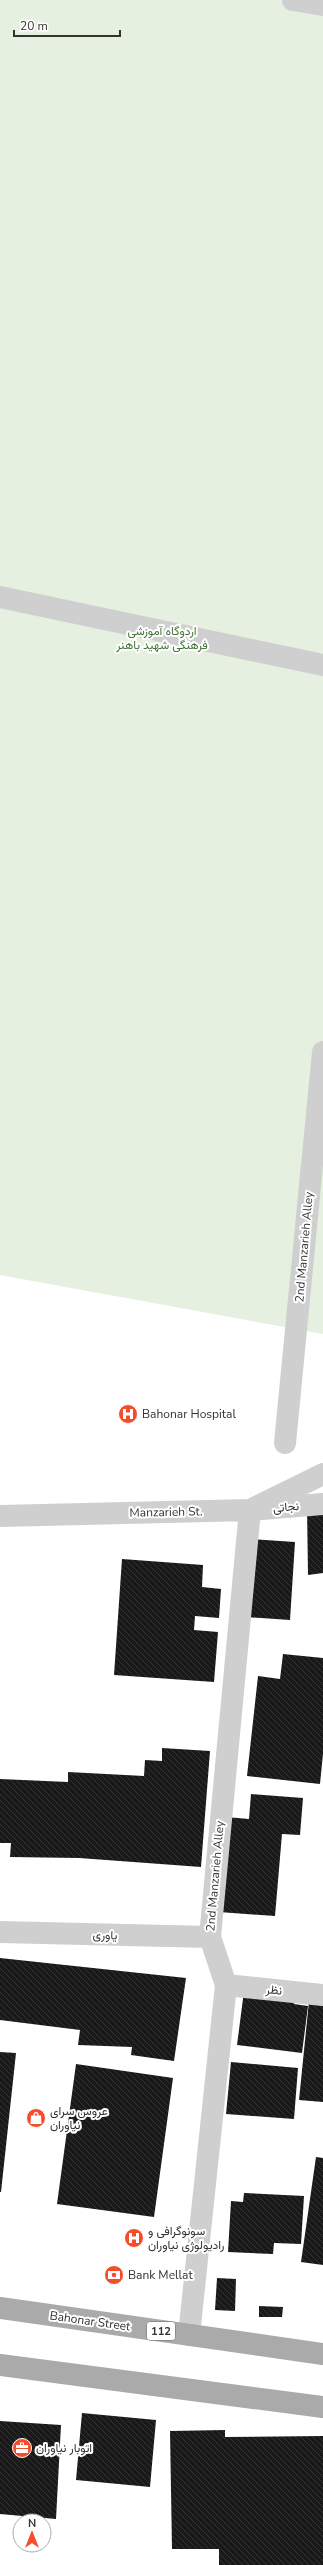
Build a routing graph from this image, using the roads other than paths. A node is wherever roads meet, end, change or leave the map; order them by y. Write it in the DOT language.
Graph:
graph roads {
  1 [pos="293,0"];
  2 [pos="323,5"];
  3 [pos="0,597"];
  4 [pos="323,665"];
  5 [pos="323,1052"];
  6 [pos="286,1443"];
  7 [pos="323,1474"];
  8 [pos="323,1504"];
  9 [pos="250,1510"];
  10 [pos="0,1516"];
  11 [pos="0,1932"];
  12 [pos="210,1937"];
  13 [pos="226,1985"];
  14 [pos="323,1995"];
  15 [pos="0,2308"];
  16 [pos="189,2335"];
  17 [pos="323,2354"];
  18 [pos="0,2364"];
  19 [pos="323,2407"];
  1 -- 2 [label="street"];
  3 -- 4 [label="street"];
  5 -- 6 [label="street, 2nd Manzarieh Alley"];
  7 -- 9 [label="street, Manzarieh St."];
  8 -- 9 [label="street, نجاتی"];
  9 -- 10 [label="street, Manzarieh St."];
  9 -- 12 [label="street, 2nd Manzarieh Alley"];
  11 -- 12 [label="street, یاوری"];
  12 -- 13 [label="street, 2nd Manzarieh Alley"];
  13 -- 14 [label="street, نظر"];
  13 -- 16 [label="street, 2nd Manzarieh Alley"];
  15 -- 16 [label="main road, Bahonar Street / 112"];
  16 -- 17 [label="main road, Bahonar Street / 112"];
  18 -- 19 [label="main road"];
}
